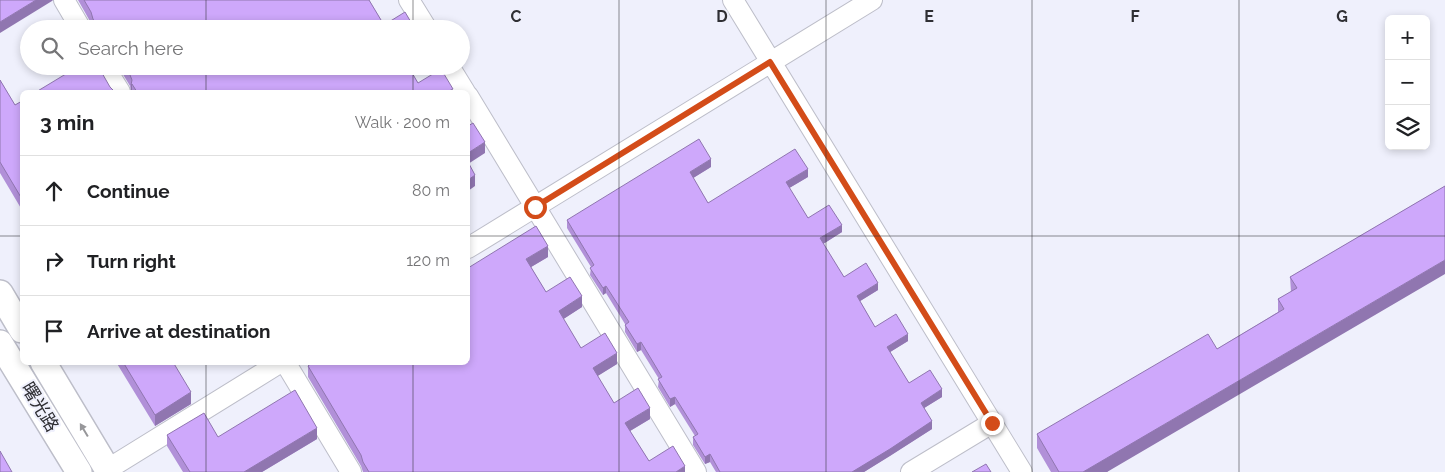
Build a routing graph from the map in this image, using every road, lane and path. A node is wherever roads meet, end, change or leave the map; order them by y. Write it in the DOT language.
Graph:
graph roads {
  1 [pos="64,0"];
  2 [pos="409,0"];
  3 [pos="733,0"];
  4 [pos="872,0"];
  5 [pos="76,20"];
  6 [pos="421,20"];
  7 [pos="770,62"];
  8 [pos="110,75"];
  9 [pos="455,75"];
  10 [pos="119,90"];
  11 [pos="464,90"];
  12 [pos="470,99"];
  13 [pos="535,207"];
  14 [pos="470,247"];
  15 [pos="0,293"];
  16 [pos="20,327"];
  17 [pos="0,343"];
  18 [pos="44,365"];
  19 [pos="278,365"];
  20 [pos="285,365"];
  21 [pos="992,423"];
  22 [pos="108,471"];
  23 [pos="79,472"];
  24 [pos="351,472"];
  25 [pos="696,472"];
  26 [pos="911,472"];
  27 [pos="1022,472"];
  1 -- 5 [label="street"];
  2 -- 6 [label="street"];
  3 -- 7 [label="street"];
  4 -- 7 [label="street"];
  7 -- 13 [label="street"];
  7 -- 21 [label="street"];
  8 -- 10 [label="street"];
  9 -- 11 [label="street"];
  12 -- 13 [label="street"];
  13 -- 14 [label="street"];
  13 -- 25 [label="street"];
  15 -- 16 [label="street"];
  17 -- 23 [label="street, 曙光路"];
  22 -- 18 [label="street, 曙光路, one-way"];
  19 -- 22 [label="street"];
  20 -- 24 [label="street"];
  21 -- 26 [label="street"];
  21 -- 27 [label="street"];
}
